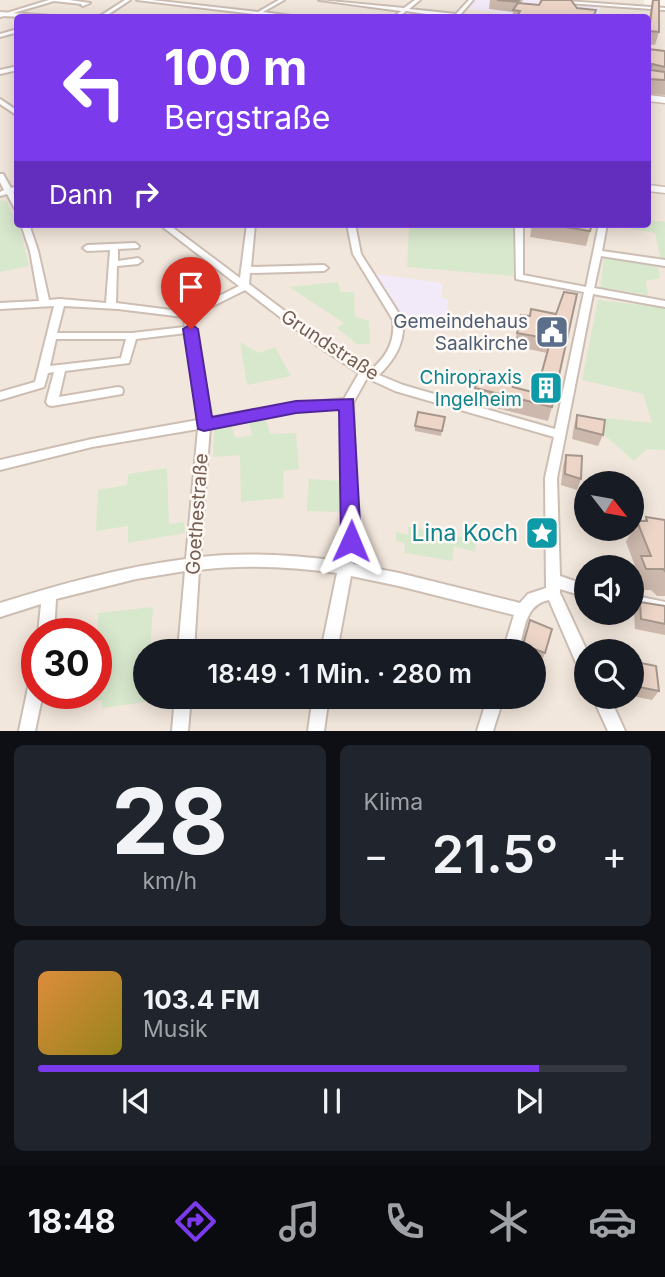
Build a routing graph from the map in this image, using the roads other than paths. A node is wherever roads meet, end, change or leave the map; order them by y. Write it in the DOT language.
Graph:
graph roads {
  1 [pos="54,0"];
  2 [pos="128,0"];
  3 [pos="139,0"];
  4 [pos="184,0"];
  5 [pos="282,0"];
  6 [pos="321,0"];
  7 [pos="418,0"];
  8 [pos="471,0"];
  9 [pos="649,0"];
  10 [pos="342,1"];
  11 [pos="176,2"];
  12 [pos="568,2"];
  13 [pos="83,5"];
  14 [pos="648,7"];
  15 [pos="665,9"];
  16 [pos="405,10"];
  17 [pos="260,12"];
  18 [pos="105,14"];
  19 [pos="257,14"];
  20 [pos="275,14"];
  21 [pos="400,14"];
  22 [pos="434,14"];
  23 [pos="459,14"];
  24 [pos="646,14"];
  25 [pos="1,15"];
  26 [pos="0,176"];
  27 [pos="13,190"];
  28 [pos="0,194"];
  29 [pos="26,228"];
  30 [pos="168,228"];
  31 [pos="251,228"];
  32 [pos="352,228"];
  33 [pos="519,228"];
  34 [pos="602,228"];
  35 [pos="135,246"];
  36 [pos="114,247"];
  37 [pos="87,248"];
  38 [pos="598,253"];
  39 [pos="138,261"];
  40 [pos="665,263"];
  41 [pos="113,264"];
  42 [pos="324,268"];
  43 [pos="248,270"];
  44 [pos="244,287"];
  45 [pos="589,292"];
  46 [pos="44,301"];
  47 [pos="60,302"];
  48 [pos="111,304"];
  49 [pos="665,304"];
  50 [pos="0,306"];
  51 [pos="188,315"];
  52 [pos="191,329"];
  53 [pos="52,336"];
  54 [pos="132,336"];
  55 [pos="60,368"];
  56 [pos="43,370"];
  57 [pos="368,374"];
  58 [pos="118,391"];
  59 [pos="0,396"];
  60 [pos="347,403"];
  61 [pos="204,425"];
  62 [pos="559,434"];
  63 [pos="0,465"];
  64 [pos="194,565"];
  65 [pos="346,569"];
  66 [pos="552,587"];
  67 [pos="574,590"];
  68 [pos="49,594"];
  69 [pos="644,605"];
  70 [pos="665,609"];
  71 [pos="0,610"];
  72 [pos="520,610"];
  73 [pos="47,618"];
  74 [pos="188,639"];
  75 [pos="331,639"];
  76 [pos="514,639"];
  77 [pos="574,639"];
  78 [pos="32,709"];
  79 [pos="182,709"];
  80 [pos="319,709"];
  81 [pos="492,709"];
  82 [pos="606,709"];
  83 [pos="27,731"];
  84 [pos="180,731"];
  85 [pos="316,731"];
  86 [pos="485,731"];
  87 [pos="617,731"];
  1 -- 13 [label="street"];
  1 -- 25 [label="street"];
  2 -- 18 [label="street"];
  3 -- 11 [label="street"];
  4 -- 11 [label="street"];
  5 -- 17 [label="street"];
  6 -- 10 [label="street"];
  7 -- 16 [label="street"];
  8 -- 23 [label="street"];
  9 -- 14 [label="street"];
  10 -- 16 [label="street"];
  11 -- 17 [label="street"];
  12 -- 14 [label="street"];
  14 -- 15 [label="street"];
  14 -- 24 [label="street"];
  16 -- 21 [label="street"];
  16 -- 22 [label="street"];
  17 -- 19 [label="street"];
  17 -- 20 [label="street"];
  26 -- 27 [label="street"];
  27 -- 28 [label="street"];
  29 -- 46 [label="street"];
  30 -- 44 [label="street, Grundstraße"];
  31 -- 43 [label="street"];
  32 -- 57 [label="street"];
  33 -- 45 [label="street"];
  34 -- 38 [label="street"];
  35 -- 36 [label="street"];
  36 -- 37 [label="street"];
  36 -- 41 [label="street"];
  38 -- 40 [label="street"];
  38 -- 45 [label="street"];
  39 -- 41 [label="street"];
  41 -- 48 [label="street"];
  42 -- 43 [label="street"];
  43 -- 44 [label="street"];
  44 -- 51 [label="street"];
  44 -- 57 [label="street, Grundstraße"];
  45 -- 49 [label="street"];
  45 -- 62 [label="street"];
  46 -- 47 [label="street"];
  46 -- 50 [label="street"];
  47 -- 48 [label="street"];
  47 -- 53 [label="street"];
  48 -- 51 [label="street"];
  51 -- 52 [label="street, Goethestraße"];
  52 -- 54 [label="street"];
  52 -- 61 [label="street, Goethestraße"];
  53 -- 54 [label="street"];
  53 -- 56 [label="street"];
  54 -- 55 [label="street"];
  55 -- 56 [label="street"];
  55 -- 58 [label="street"];
  56 -- 59 [label="street"];
  57 -- 60 [label="street"];
  57 -- 62 [label="street, Grundstraße"];
  60 -- 61 [label="street"];
  60 -- 65 [label="street"];
  61 -- 63 [label="street"];
  61 -- 64 [label="street, Goethestraße"];
  62 -- 66 [label="street"];
  64 -- 65 [label="street"];
  64 -- 68 [label="street"];
  64 -- 74 [label="street, Goethestraße"];
  65 -- 72 [label="street"];
  65 -- 75 [label="street"];
  66 -- 67 [label="street"];
  66 -- 72 [label="street"];
  66 -- 77 [label="street"];
  68 -- 71 [label="street"];
  68 -- 73 [label="street"];
  69 -- 70 [label="street"];
  72 -- 76 [label="street"];
  78 -- 83 [label="street"];
  79 -- 84 [label="street"];
  80 -- 85 [label="street"];
  81 -- 86 [label="street"];
  82 -- 87 [label="street"];
}
